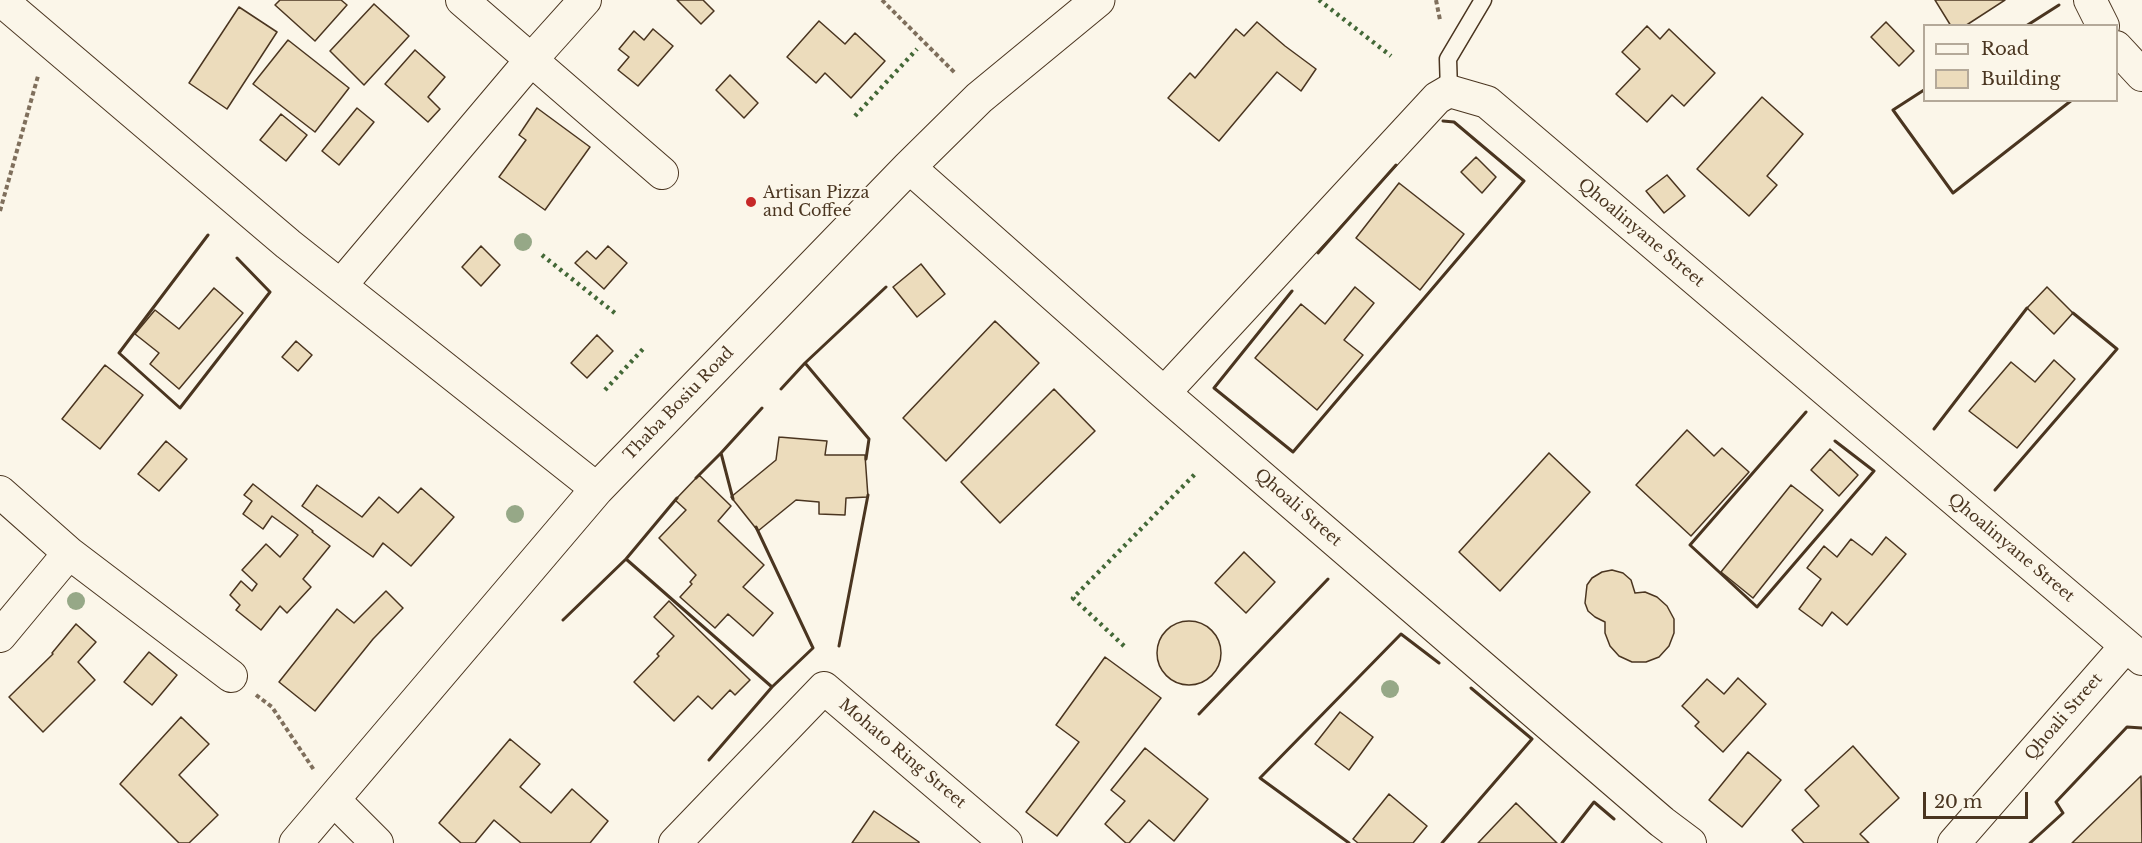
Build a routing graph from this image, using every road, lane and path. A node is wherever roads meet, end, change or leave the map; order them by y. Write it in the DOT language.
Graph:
graph roads {
  1 [pos="1,0"];
  2 [pos="462,0"];
  3 [pos="585,0"];
  4 [pos="882,0"];
  5 [pos="1098,0"];
  6 [pos="1483,0"];
  7 [pos="2090,0"];
  8 [pos="2102,24"];
  9 [pos="48,40"];
  10 [pos="2118,49"];
  11 [pos="531,60"];
  12 [pos="2142,75"];
  13 [pos="1449,91"];
  14 [pos="980,98"];
  15 [pos="909,167"];
  16 [pos="662,173"];
  17 [pos="0,212"];
  18 [pos="341,285"];
  19 [pos="1164,393"];
  20 [pos="597,489"];
  21 [pos="0,492"];
  22 [pos="69,553"];
  23 [pos="0,636"];
  24 [pos="2134,652"];
  25 [pos="231,676"];
  26 [pos="334,800"];
  27 [pos="296,843"];
  28 [pos="377,843"];
  29 [pos="675,843"];
  30 [pos="1006,843"];
  31 [pos="1690,843"];
  32 [pos="1954,843"];
  1 -- 9 [label="street"];
  2 -- 11 [label="street"];
  3 -- 11 [label="street"];
  4 -- 14 [label="path"];
  5 -- 14 [label="street, Thaba Bosiu Road"];
  6 -- 13 [label="lane"];
  7 -- 8 [label="street"];
  9 -- 17 [label="path"];
  9 -- 18 [label="street"];
  10 -- 12 [label="street"];
  11 -- 16 [label="street"];
  11 -- 18 [label="street"];
  13 -- 19 [label="street"];
  13 -- 24 [label="street, Qhoalinyane Street"];
  14 -- 15 [label="street, Thaba Bosiu Road"];
  15 -- 19 [label="street, Qhoali Street"];
  15 -- 20 [label="street, Thaba Bosiu Road"];
  18 -- 20 [label="street"];
  19 -- 31 [label="street, Qhoali Street"];
  20 -- 26 [label="street, Thaba Bosiu Road"];
  21 -- 22 [label="street"];
  22 -- 23 [label="street"];
  22 -- 25 [label="street"];
  24 -- 32 [label="street, Qhoali Street"];
  25 -- 26 [label="path"];
  26 -- 27 [label="street, Thaba Bosiu Road"];
  26 -- 28 [label="street"];
  29 -- 30 [label="street, Mohato Ring Street"];
}
